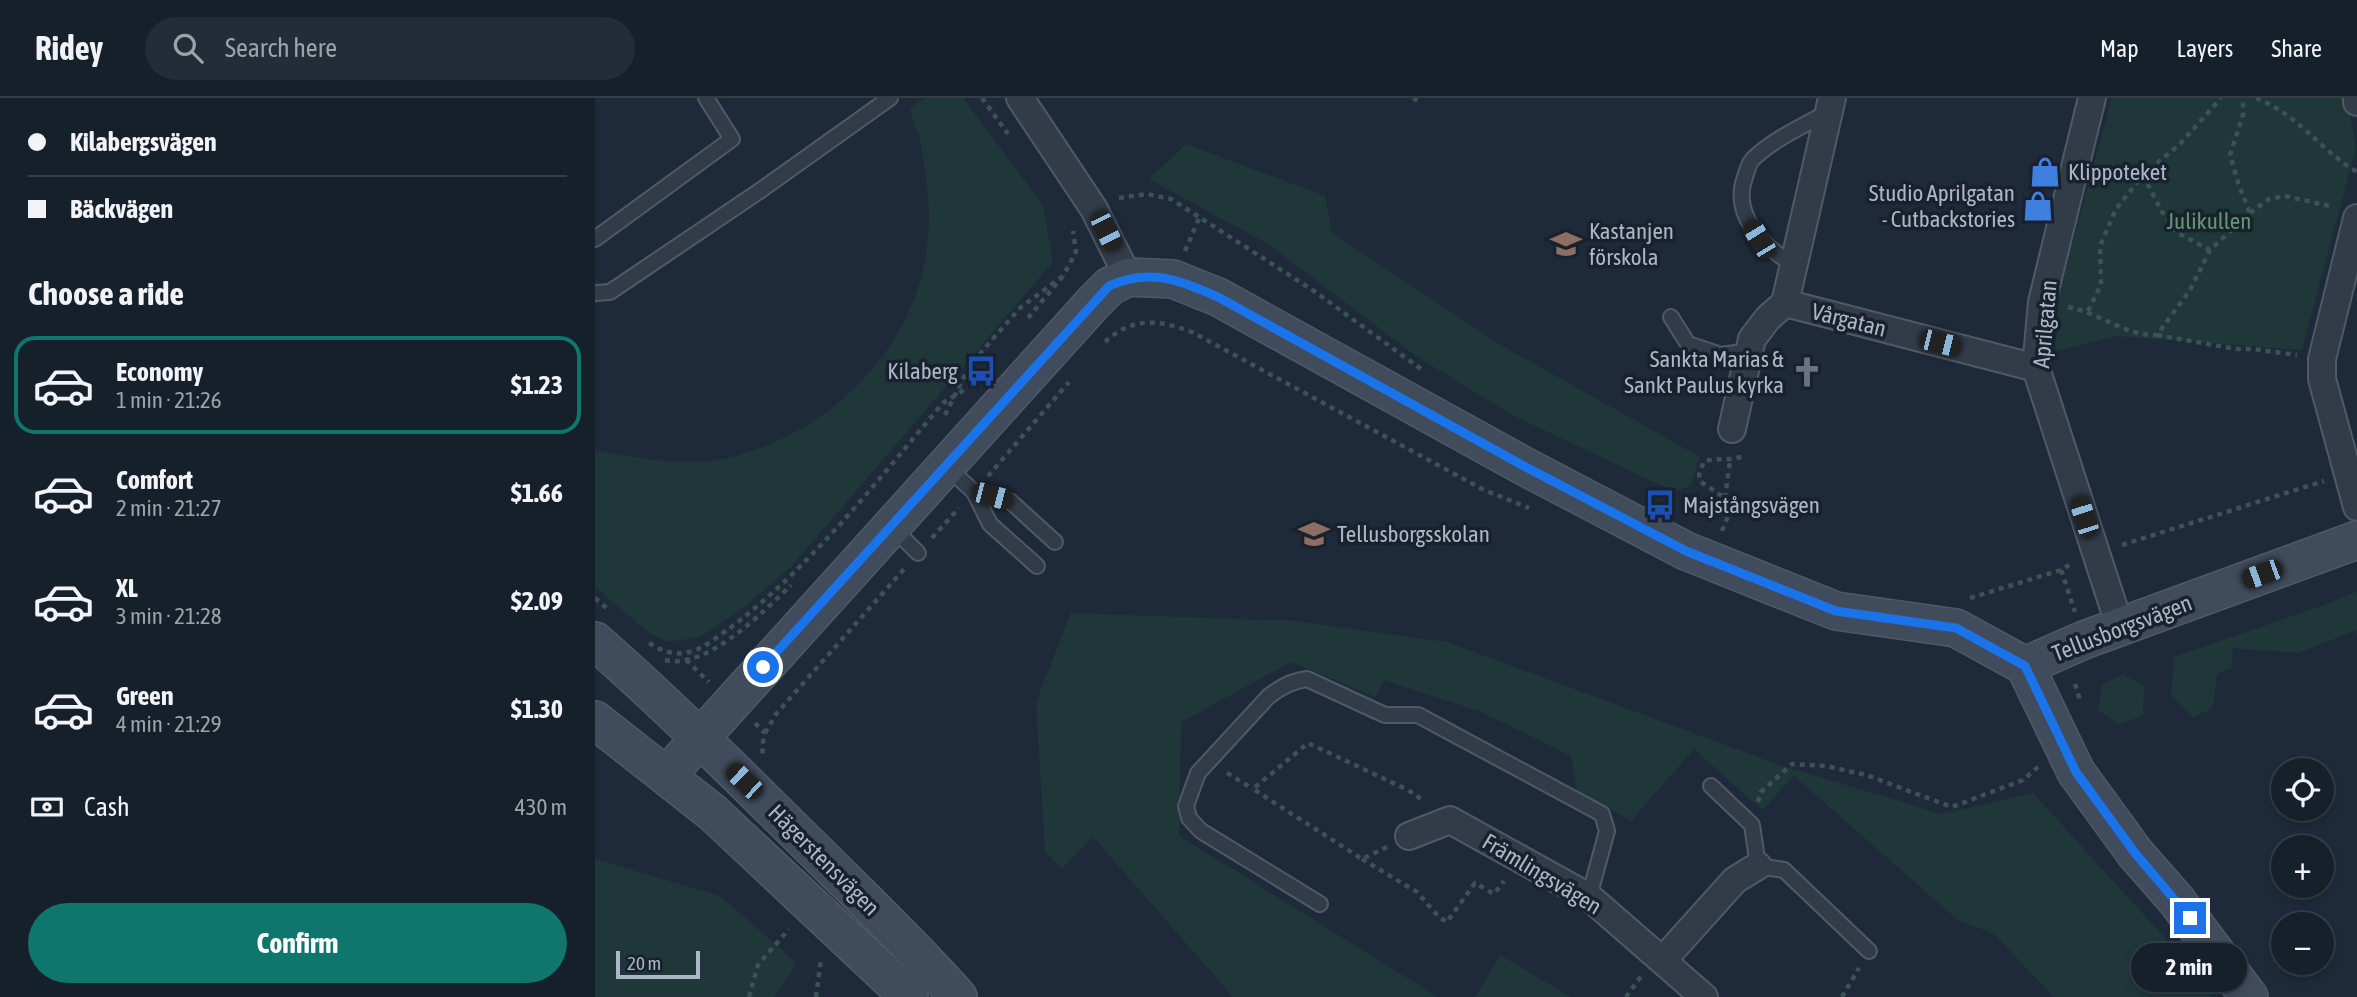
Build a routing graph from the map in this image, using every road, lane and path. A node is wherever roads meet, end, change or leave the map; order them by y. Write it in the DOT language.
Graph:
graph roads {
  1 [pos="706,98"];
  2 [pos="890,98"];
  3 [pos="1020,98"];
  4 [pos="1413,98"];
  5 [pos="2092,98"];
  6 [pos="2221,98"];
  7 [pos="2243,98"];
  8 [pos="2256,98"];
  9 [pos="1421,103"];
  10 [pos="1831,105"];
  11 [pos="2357,172"];
  12 [pos="2143,175"];
  13 [pos="2250,213"];
  14 [pos="2351,214"];
  15 [pos="1083,215"];
  16 [pos="595,239"];
  17 [pos="2210,250"];
  18 [pos="1793,264"];
  19 [pos="1063,276"];
  20 [pos="1128,277"];
  21 [pos="595,293"];
  22 [pos="2042,302"];
  23 [pos="1785,303"];
  24 [pos="2088,311"];
  25 [pos="1671,317"];
  26 [pos="1028,318"];
  27 [pos="2157,335"];
  28 [pos="1101,346"];
  29 [pos="1749,351"];
  30 [pos="2322,359"];
  31 [pos="2036,368"];
  32 [pos="1423,371"];
  33 [pos="1073,377"];
  34 [pos="967,388"];
  35 [pos="956,394"];
  36 [pos="940,421"];
  37 [pos="1739,439"];
  38 [pos="1730,461"];
  39 [pos="946,466"];
  40 [pos="2349,474"];
  41 [pos="880,489"];
  42 [pos="974,492"];
  43 [pos="1725,498"];
  44 [pos="2357,508"];
  45 [pos="1535,510"];
  46 [pos="891,526"];
  47 [pos="1721,533"];
  48 [pos="2357,540"];
  49 [pos="1055,542"];
  50 [pos="2096,552"];
  51 [pos="918,553"];
  52 [pos="816,560"];
  53 [pos="1037,566"];
  54 [pos="797,579"];
  55 [pos="595,598"];
  56 [pos="1967,598"];
  57 [pos="2120,626"];
  58 [pos="604,627"];
  59 [pos="640,636"];
  60 [pos="683,653"];
  61 [pos="2025,666"];
  62 [pos="595,720"];
  63 [pos="765,733"];
  64 [pos="699,738"];
  65 [pos="2047,758"];
  66 [pos="1224,771"];
  67 [pos="666,776"];
  68 [pos="1711,786"];
  69 [pos="1254,789"];
  70 [pos="1408,790"];
  71 [pos="1761,792"];
  72 [pos="1409,836"];
  73 [pos="1361,859"];
  74 [pos="1520,859"];
  75 [pos="1758,866"];
  76 [pos="1589,897"];
  77 [pos="1319,904"];
  78 [pos="792,925"];
  79 [pos="923,950"];
  80 [pos="1869,951"];
  81 [pos="821,955"];
  82 [pos="1663,960"];
  83 [pos="900,988"];
  84 [pos="749,997"];
  85 [pos="816,997"];
  86 [pos="958,997"];
  87 [pos="1704,997"];
  88 [pos="1841,997"];
  89 [pos="2249,997"];
  1 -- 16 [label="lane"];
  2 -- 21 [label="lane"];
  3 -- 15 [label="street"];
  4 -- 9 [label="path"];
  5 -- 22 [label="street, Aprilgatan"];
  6 -- 12 [label="path"];
  7 -- 13 [label="path"];
  8 -- 11 [label="path"];
  10 -- 18 [label="street"];
  10 -- 18 [label="lane"];
  12 -- 17 [label="path"];
  12 -- 24 [label="path"];
  13 -- 14 [label="path"];
  13 -- 17 [label="path"];
  14 -- 30 [label="street"];
  15 -- 19 [label="path"];
  15 -- 20 [label="street"];
  15 -- 32 [label="path"];
  17 -- 27 [label="path"];
  18 -- 23 [label="street"];
  19 -- 26 [label="path"];
  19 -- 35 [label="path"];
  20 -- 39 [label="street"];
  20 -- 61 [label="street, Tellusborgsvägen"];
  22 -- 24 [label="path"];
  22 -- 31 [label="street, Aprilgatan"];
  23 -- 29 [label="street"];
  23 -- 31 [label="street, Vårgatan"];
  24 -- 27 [label="path"];
  25 -- 29 [label="lane"];
  27 -- 30 [label="path"];
  28 -- 45 [label="path"];
  29 -- 37 [label="street"];
  30 -- 40 [label="street"];
  31 -- 50 [label="street, Aprilgatan"];
  33 -- 42 [label="path"];
  34 -- 35 [label="path"];
  35 -- 36 [label="path"];
  35 -- 60 [label="path"];
  37 -- 38 [label="path"];
  38 -- 43 [label="path"];
  38 -- 43 [label="path"];
  39 -- 42 [label="lane"];
  39 -- 46 [label="street"];
  40 -- 44 [label="street"];
  40 -- 50 [label="path"];
  41 -- 52 [label="path"];
  42 -- 49 [label="lane"];
  42 -- 51 [label="path"];
  42 -- 53 [label="lane"];
  43 -- 47 [label="path"];
  46 -- 51 [label="lane"];
  46 -- 64 [label="street"];
  48 -- 57 [label="street, Tellusborgsvägen"];
  50 -- 56 [label="path"];
  50 -- 57 [label="street, Aprilgatan"];
  51 -- 63 [label="path"];
  54 -- 60 [label="path"];
  55 -- 58 [label="path"];
  57 -- 61 [label="street, Tellusborgsvägen"];
  58 -- 64 [label="street, Hägerstensvägen"];
  59 -- 60 [label="path"];
  61 -- 89 [label="street"];
  62 -- 67 [label="street, Hägerstensvägen"];
  64 -- 67 [label="street"];
  64 -- 79 [label="street, Hägerstensvägen"];
  65 -- 71 [label="path"];
  66 -- 69 [label="path"];
  67 -- 83 [label="street, Hägerstensvägen"];
  68 -- 75 [label="lane"];
  69 -- 70 [label="path"];
  69 -- 73 [label="path"];
  72 -- 73 [label="path"];
  72 -- 74 [label="street, Främlingsvägen"];
  73 -- 74 [label="path"];
  74 -- 76 [label="street, Främlingsvägen"];
  75 -- 80 [label="lane"];
  75 -- 82 [label="street"];
  76 -- 77 [label="lane"];
  76 -- 82 [label="street, Främlingsvägen"];
  78 -- 84 [label="path"];
  79 -- 83 [label="street"];
  79 -- 86 [label="street, Hägerstensvägen"];
  80 -- 88 [label="path"];
  81 -- 85 [label="path"];
  82 -- 87 [label="street, Främlingsvägen"];
}
